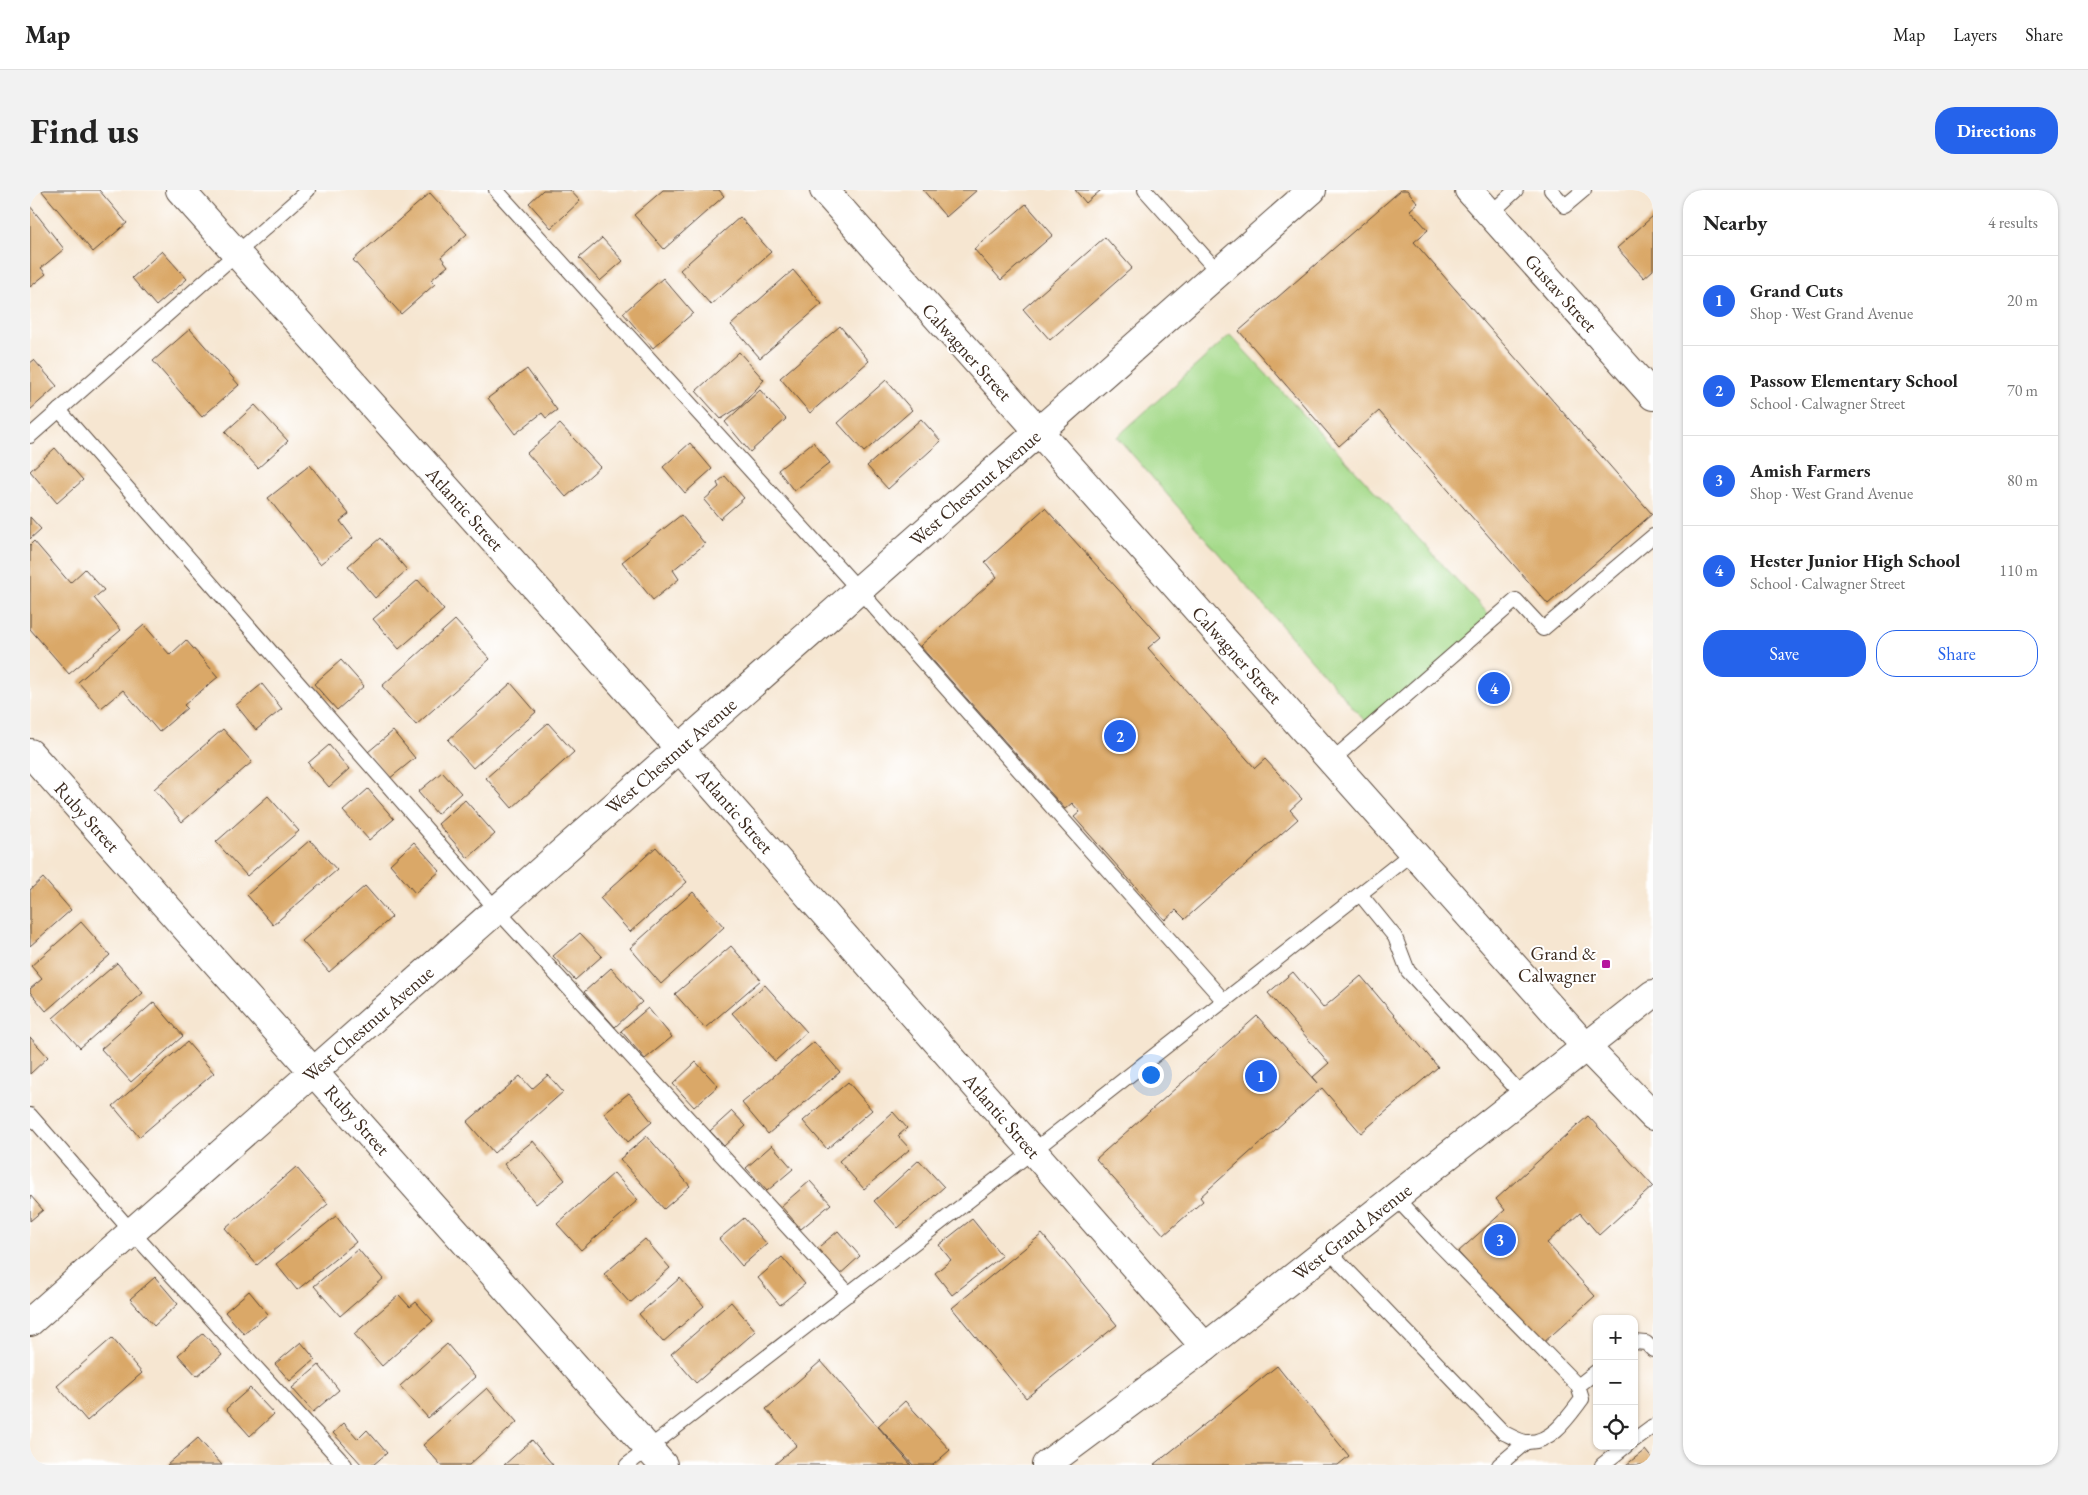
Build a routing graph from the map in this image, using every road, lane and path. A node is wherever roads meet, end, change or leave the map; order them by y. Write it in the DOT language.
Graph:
graph roads {
  1 [pos="180,190"];
  2 [pos="308,190"];
  3 [pos="496,190"];
  4 [pos="824,190"];
  5 [pos="1145,190"];
  6 [pos="1312,190"];
  7 [pos="1469,190"];
  8 [pos="1516,190"];
  9 [pos="1551,190"];
  10 [pos="1584,190"];
  11 [pos="1490,214"];
  12 [pos="236,253"];
  13 [pos="1219,272"];
  14 [pos="1653,396"];
  15 [pos="59,410"];
  16 [pos="1038,432"];
  17 [pos="30,436"];
  18 [pos="1653,536"];
  19 [pos="858,590"];
  20 [pos="680,749"];
  21 [pos="30,753"];
  22 [pos="1331,761"];
  23 [pos="1412,853"];
  24 [pos="1360,894"];
  25 [pos="496,910"];
  26 [pos="1653,994"];
  27 [pos="1224,1001"];
  28 [pos="1586,1048"];
  29 [pos="314,1072"];
  30 [pos="1524,1096"];
  31 [pos="30,1116"];
  32 [pos="1653,1116"];
  33 [pos="1033,1151"];
  34 [pos="1395,1198"];
  35 [pos="132,1232"];
  36 [pos="1328,1250"];
  37 [pos="849,1294"];
  38 [pos="30,1322"];
  39 [pos="1638,1342"];
  40 [pos="1205,1347"];
  41 [pos="1653,1350"];
  42 [pos="1593,1374"];
  43 [pos="1578,1386"];
  44 [pos="1653,1426"];
  45 [pos="1638,1437"];
  46 [pos="1526,1442"];
  47 [pos="1621,1450"];
  48 [pos="656,1457"];
  49 [pos="345,1465"];
  50 [pos="627,1465"];
  51 [pos="1046,1465"];
  52 [pos="1499,1465"];
  53 [pos="1602,1465"];
  1 -- 12 [label="street, Atlantic Street"];
  2 -- 12 [label="lane"];
  3 -- 19 [label="lane"];
  4 -- 16 [label="street, Calwagner Street"];
  5 -- 13 [label="lane"];
  6 -- 13 [label="street, West Chestnut Avenue"];
  7 -- 11 [label="street, Gustav Street"];
  8 -- 11 [label="lane"];
  9 -- 10 [label="lane"];
  11 -- 14 [label="street, Gustav Street"];
  12 -- 15 [label="lane"];
  12 -- 20 [label="street, Atlantic Street"];
  13 -- 16 [label="street, West Chestnut Avenue"];
  15 -- 17 [label="lane"];
  15 -- 25 [label="lane"];
  16 -- 19 [label="street, West Chestnut Avenue"];
  16 -- 22 [label="street, Calwagner Street"];
  18 -- 22 [label="lane"];
  19 -- 20 [label="street, West Chestnut Avenue"];
  19 -- 27 [label="lane"];
  20 -- 25 [label="street, West Chestnut Avenue"];
  20 -- 33 [label="street, Atlantic Street"];
  21 -- 29 [label="street, Ruby Street"];
  22 -- 23 [label="street, Calwagner Street"];
  23 -- 24 [label="lane"];
  23 -- 28 [label="street, Calwagner Street"];
  24 -- 27 [label="lane"];
  24 -- 30 [label="lane"];
  25 -- 29 [label="street, West Chestnut Avenue"];
  25 -- 37 [label="lane"];
  26 -- 28 [label="street, West Grand Avenue"];
  27 -- 33 [label="lane"];
  28 -- 30 [label="street, West Grand Avenue"];
  28 -- 32 [label="street, Calwagner Street"];
  29 -- 35 [label="street, West Chestnut Avenue"];
  29 -- 48 [label="street, Ruby Street"];
  30 -- 34 [label="street, West Grand Avenue"];
  31 -- 35 [label="lane"];
  33 -- 37 [label="lane"];
  33 -- 40 [label="street, Atlantic Street"];
  34 -- 36 [label="street, West Grand Avenue"];
  34 -- 43 [label="lane"];
  35 -- 38 [label="street, West Chestnut Avenue"];
  35 -- 49 [label="lane"];
  36 -- 40 [label="street, West Grand Avenue"];
  36 -- 46 [label="lane"];
  37 -- 48 [label="lane"];
  39 -- 41 [label="lane"];
  40 -- 51 [label="street, West Grand Avenue"];
  42 -- 43 [label="lane"];
  43 -- 46 [label="lane"];
  44 -- 45 [label="lane"];
  46 -- 52 [label="lane"];
  47 -- 53 [label="lane"];
  48 -- 50 [label="lane"];
}
